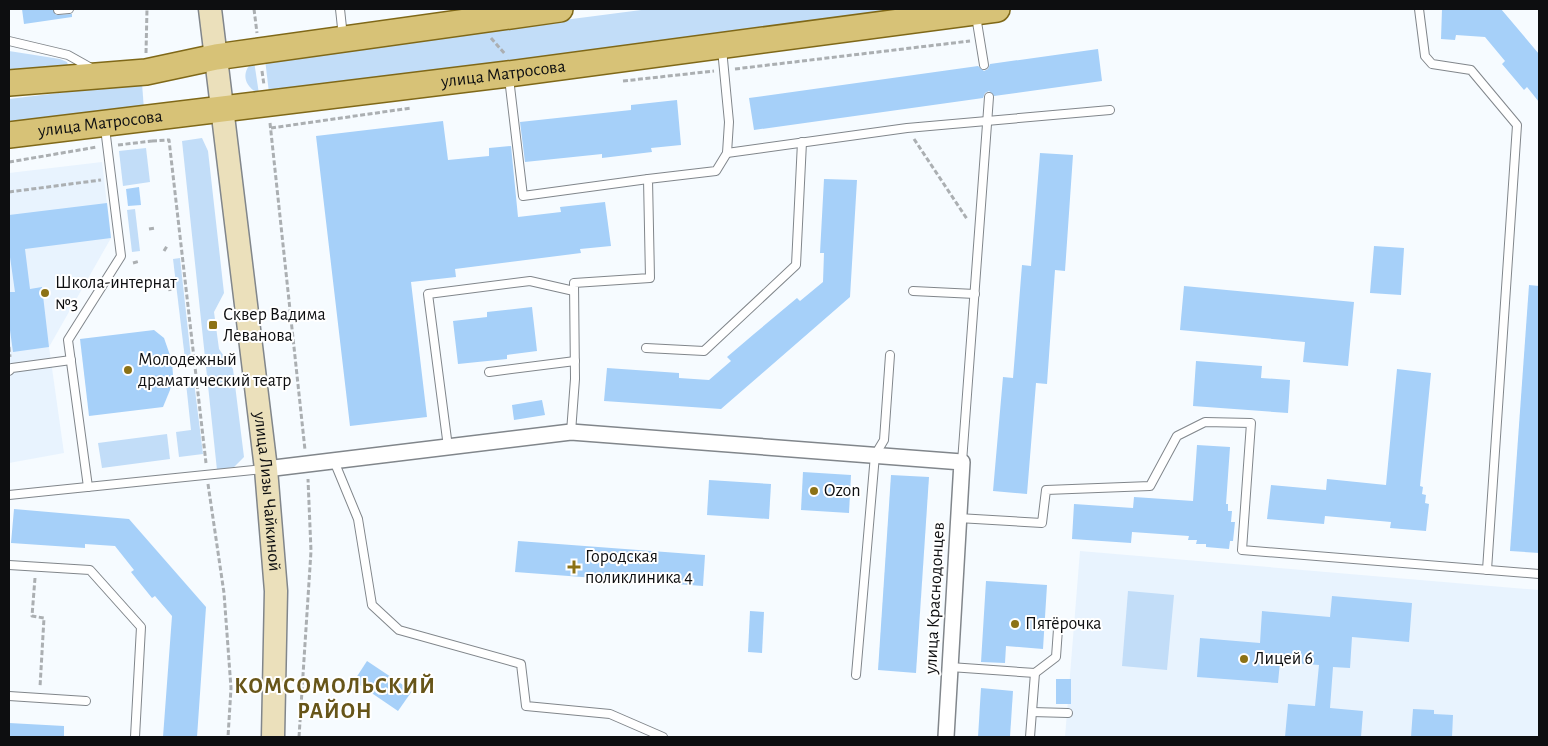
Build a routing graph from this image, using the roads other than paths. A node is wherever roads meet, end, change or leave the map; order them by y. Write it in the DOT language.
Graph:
graph roads {
  1 [pos="69,9"];
  2 [pos="210,9"];
  3 [pos="340,9"];
  4 [pos="560,9"];
  5 [pos="991,9"];
  6 [pos="1419,9"];
  7 [pos="58,10"];
  8 [pos="343,39"];
  9 [pos="9,41"];
  10 [pos="721,44"];
  11 [pos="216,57"];
  12 [pos="984,65"];
  13 [pos="514,73"];
  14 [pos="108,77"];
  15 [pos="9,83"];
  16 [pos="989,97"];
  17 [pos="223,110"];
  18 [pos="1110,110"];
  19 [pos="988,119"];
  20 [pos="105,123"];
  21 [pos="9,135"];
  22 [pos="802,142"];
  23 [pos="727,153"];
  24 [pos="648,179"];
  25 [pos="574,290"];
  26 [pos="913,291"];
  27 [pos="974,294"];
  28 [pos="646,348"];
  29 [pos="890,355"];
  30 [pos="71,360"];
  31 [pos="575,361"];
  32 [pos="9,371"];
  33 [pos="489,372"];
  34 [pos="571,432"];
  35 [pos="448,447"];
  36 [pos="875,455"];
  37 [pos="334,461"];
  38 [pos="962,462"];
  39 [pos="266,469"];
  40 [pos="88,487"];
  41 [pos="9,495"];
  42 [pos="958,518"];
  43 [pos="9,565"];
  44 [pos="1487,570"];
  45 [pos="1539,574"];
  46 [pos="1058,630"];
  47 [pos="950,667"];
  48 [pos="1035,673"];
  49 [pos="856,674"];
  50 [pos="9,696"];
  51 [pos="86,701"];
  52 [pos="1032,712"];
  53 [pos="1068,713"];
  54 [pos="134,737"];
  55 [pos="273,737"];
  56 [pos="663,737"];
  57 [pos="946,737"];
  58 [pos="1030,737"];
  1 -- 7 [label="lane"];
  2 -- 11 [label="main road, улица Лизы Чайкиной"];
  3 -- 8 [label="lane"];
  4 -- 8 [label="main road"];
  5 -- 10 [label="main road, улица Матросова"];
  5 -- 12 [label="lane"];
  6 -- 44 [label="lane"];
  8 -- 11 [label="main road"];
  9 -- 14 [label="lane"];
  10 -- 13 [label="main road, улица Матросова"];
  10 -- 23 [label="lane"];
  11 -- 14 [label="main road"];
  11 -- 17 [label="main road, улица Лизы Чайкиной"];
  13 -- 17 [label="main road, улица Матросова"];
  13 -- 24 [label="lane"];
  14 -- 15 [label="main road"];
  16 -- 19 [label="lane"];
  17 -- 20 [label="main road, улица Матросова"];
  17 -- 39 [label="main road, улица Лизы Чайкиной"];
  18 -- 19 [label="lane"];
  19 -- 22 [label="lane"];
  19 -- 27 [label="lane"];
  20 -- 21 [label="main road, улица Матросова"];
  20 -- 30 [label="lane"];
  22 -- 23 [label="lane"];
  22 -- 28 [label="lane"];
  23 -- 24 [label="lane"];
  24 -- 25 [label="lane"];
  25 -- 31 [label="lane"];
  25 -- 35 [label="lane"];
  26 -- 27 [label="lane"];
  27 -- 38 [label="lane"];
  29 -- 36 [label="lane"];
  30 -- 32 [label="lane"];
  30 -- 40 [label="lane"];
  31 -- 33 [label="lane"];
  31 -- 34 [label="lane"];
  34 -- 35 [label="street"];
  34 -- 36 [label="street"];
  35 -- 37 [label="street"];
  36 -- 38 [label="street"];
  36 -- 49 [label="lane"];
  37 -- 39 [label="street"];
  37 -- 56 [label="lane"];
  38 -- 42 [label="street, улица Краснодонцев"];
  39 -- 40 [label="lane"];
  39 -- 55 [label="main road, улица Лизы Чайкиной"];
  40 -- 41 [label="lane"];
  42 -- 44 [label="lane"];
  42 -- 47 [label="street, улица Краснодонцев"];
  43 -- 54 [label="lane"];
  44 -- 45 [label="lane"];
  46 -- 48 [label="lane"];
  47 -- 48 [label="lane"];
  47 -- 57 [label="street, улица Краснодонцев"];
  48 -- 52 [label="lane"];
  50 -- 51 [label="lane"];
  52 -- 53 [label="lane"];
  52 -- 58 [label="lane"];
}
